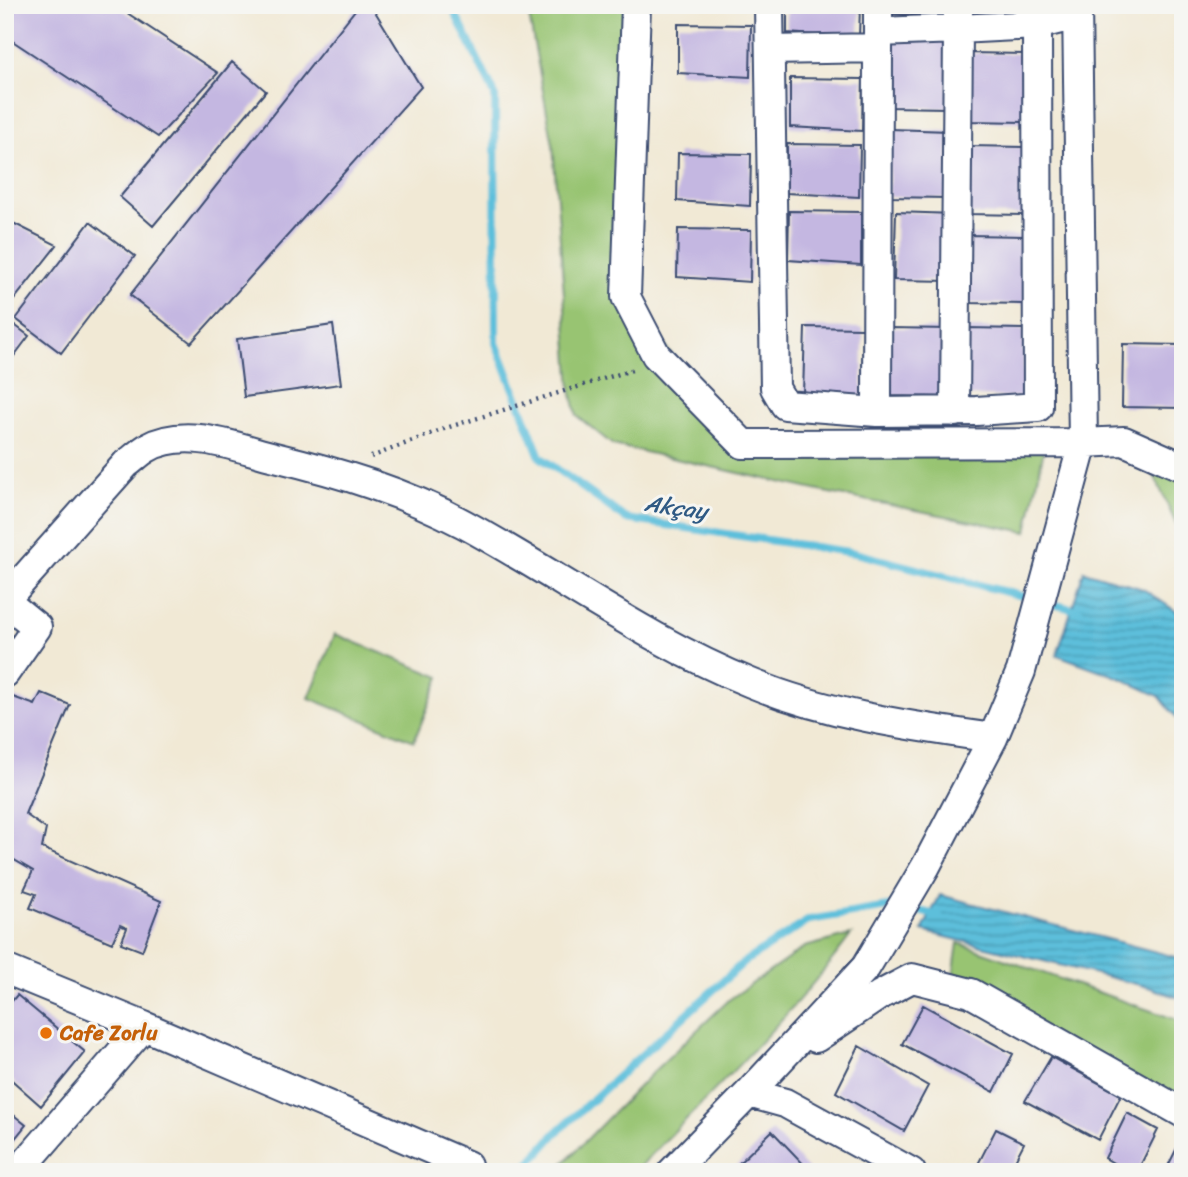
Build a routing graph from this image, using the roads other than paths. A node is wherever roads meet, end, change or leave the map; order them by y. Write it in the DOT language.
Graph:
graph roads {
  1 [pos="636,5"];
  2 [pos="769,5"];
  3 [pos="1077,10"];
  4 [pos="958,17"];
  5 [pos="1037,25"];
  6 [pos="878,28"];
  7 [pos="770,50"];
  8 [pos="877,412"];
  9 [pos="955,412"];
  10 [pos="1083,443"];
  11 [pos="1183,467"];
  12 [pos="5,601"];
  13 [pos="5,673"];
  14 [pos="993,738"];
  15 [pos="5,969"];
  16 [pos="144,1026"];
  17 [pos="749,1093"];
  18 [pos="1183,1113"];
  19 [pos="470,1170"];
  20 [pos="18,1172"];
  21 [pos="672,1172"];
  22 [pos="911,1172"];
  1 -- 10 [label="street"];
  2 -- 7 [label="street"];
  3 -- 5 [label="street"];
  3 -- 10 [label="street"];
  4 -- 5 [label="street"];
  4 -- 6 [label="street"];
  4 -- 9 [label="street"];
  5 -- 9 [label="street"];
  6 -- 7 [label="street"];
  6 -- 8 [label="street"];
  7 -- 8 [label="street"];
  8 -- 9 [label="street"];
  10 -- 11 [label="street"];
  10 -- 14 [label="street"];
  12 -- 13 [label="street"];
  12 -- 14 [label="street"];
  14 -- 17 [label="street"];
  15 -- 16 [label="street"];
  16 -- 19 [label="street"];
  16 -- 20 [label="street"];
  17 -- 18 [label="street"];
  17 -- 21 [label="street"];
  17 -- 22 [label="street"];
}
